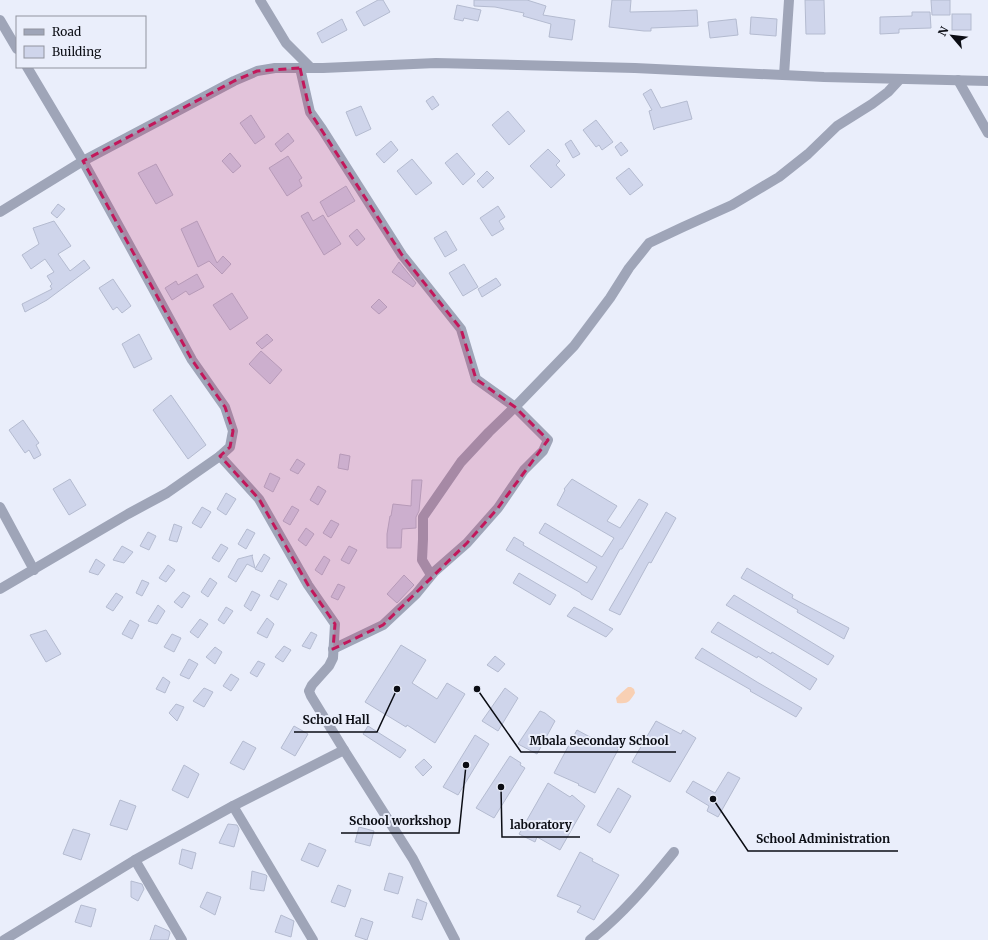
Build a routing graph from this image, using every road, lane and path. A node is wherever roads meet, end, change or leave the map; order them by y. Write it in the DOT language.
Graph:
graph roads {
  1 [pos="260,0"];
  2 [pos="789,0"];
  3 [pos="0,20"];
  4 [pos="16,48"];
  5 [pos="28,68"];
  6 [pos="300,68"];
  7 [pos="311,68"];
  8 [pos="784,75"];
  9 [pos="900,79"];
  10 [pos="958,80"];
  11 [pos="988,81"];
  12 [pos="988,133"];
  13 [pos="83,161"];
  14 [pos="0,212"];
  15 [pos="515,407"];
  16 [pos="220,456"];
  17 [pos="0,507"];
  18 [pos="34,570"];
  19 [pos="431,575"];
  20 [pos="0,589"];
  21 [pos="333,649"];
  22 [pos="344,750"];
  23 [pos="234,806"];
  24 [pos="674,852"];
  25 [pos="135,860"];
  26 [pos="4,940"];
  27 [pos="182,940"];
  28 [pos="313,940"];
  29 [pos="455,940"];
  30 [pos="590,940"];
  1 -- 7 [label="street"];
  2 -- 8 [label="street"];
  3 -- 4 [label="street"];
  5 -- 13 [label="street"];
  6 -- 7 [label="street"];
  6 -- 13 [label="street"];
  6 -- 15 [label="street"];
  7 -- 8 [label="street"];
  8 -- 9 [label="street"];
  9 -- 10 [label="street"];
  9 -- 15 [label="street"];
  10 -- 11 [label="street"];
  10 -- 12 [label="street"];
  13 -- 14 [label="street"];
  13 -- 16 [label="street"];
  15 -- 19 [label="street"];
  15 -- 19 [label="street"];
  16 -- 18 [label="street"];
  16 -- 21 [label="street"];
  17 -- 18 [label="street"];
  18 -- 20 [label="street"];
  19 -- 21 [label="street"];
  21 -- 22 [label="street"];
  22 -- 23 [label="street"];
  22 -- 29 [label="street"];
  23 -- 25 [label="street"];
  23 -- 28 [label="street"];
  24 -- 30 [label="street"];
  25 -- 26 [label="street"];
  25 -- 27 [label="street"];
}
